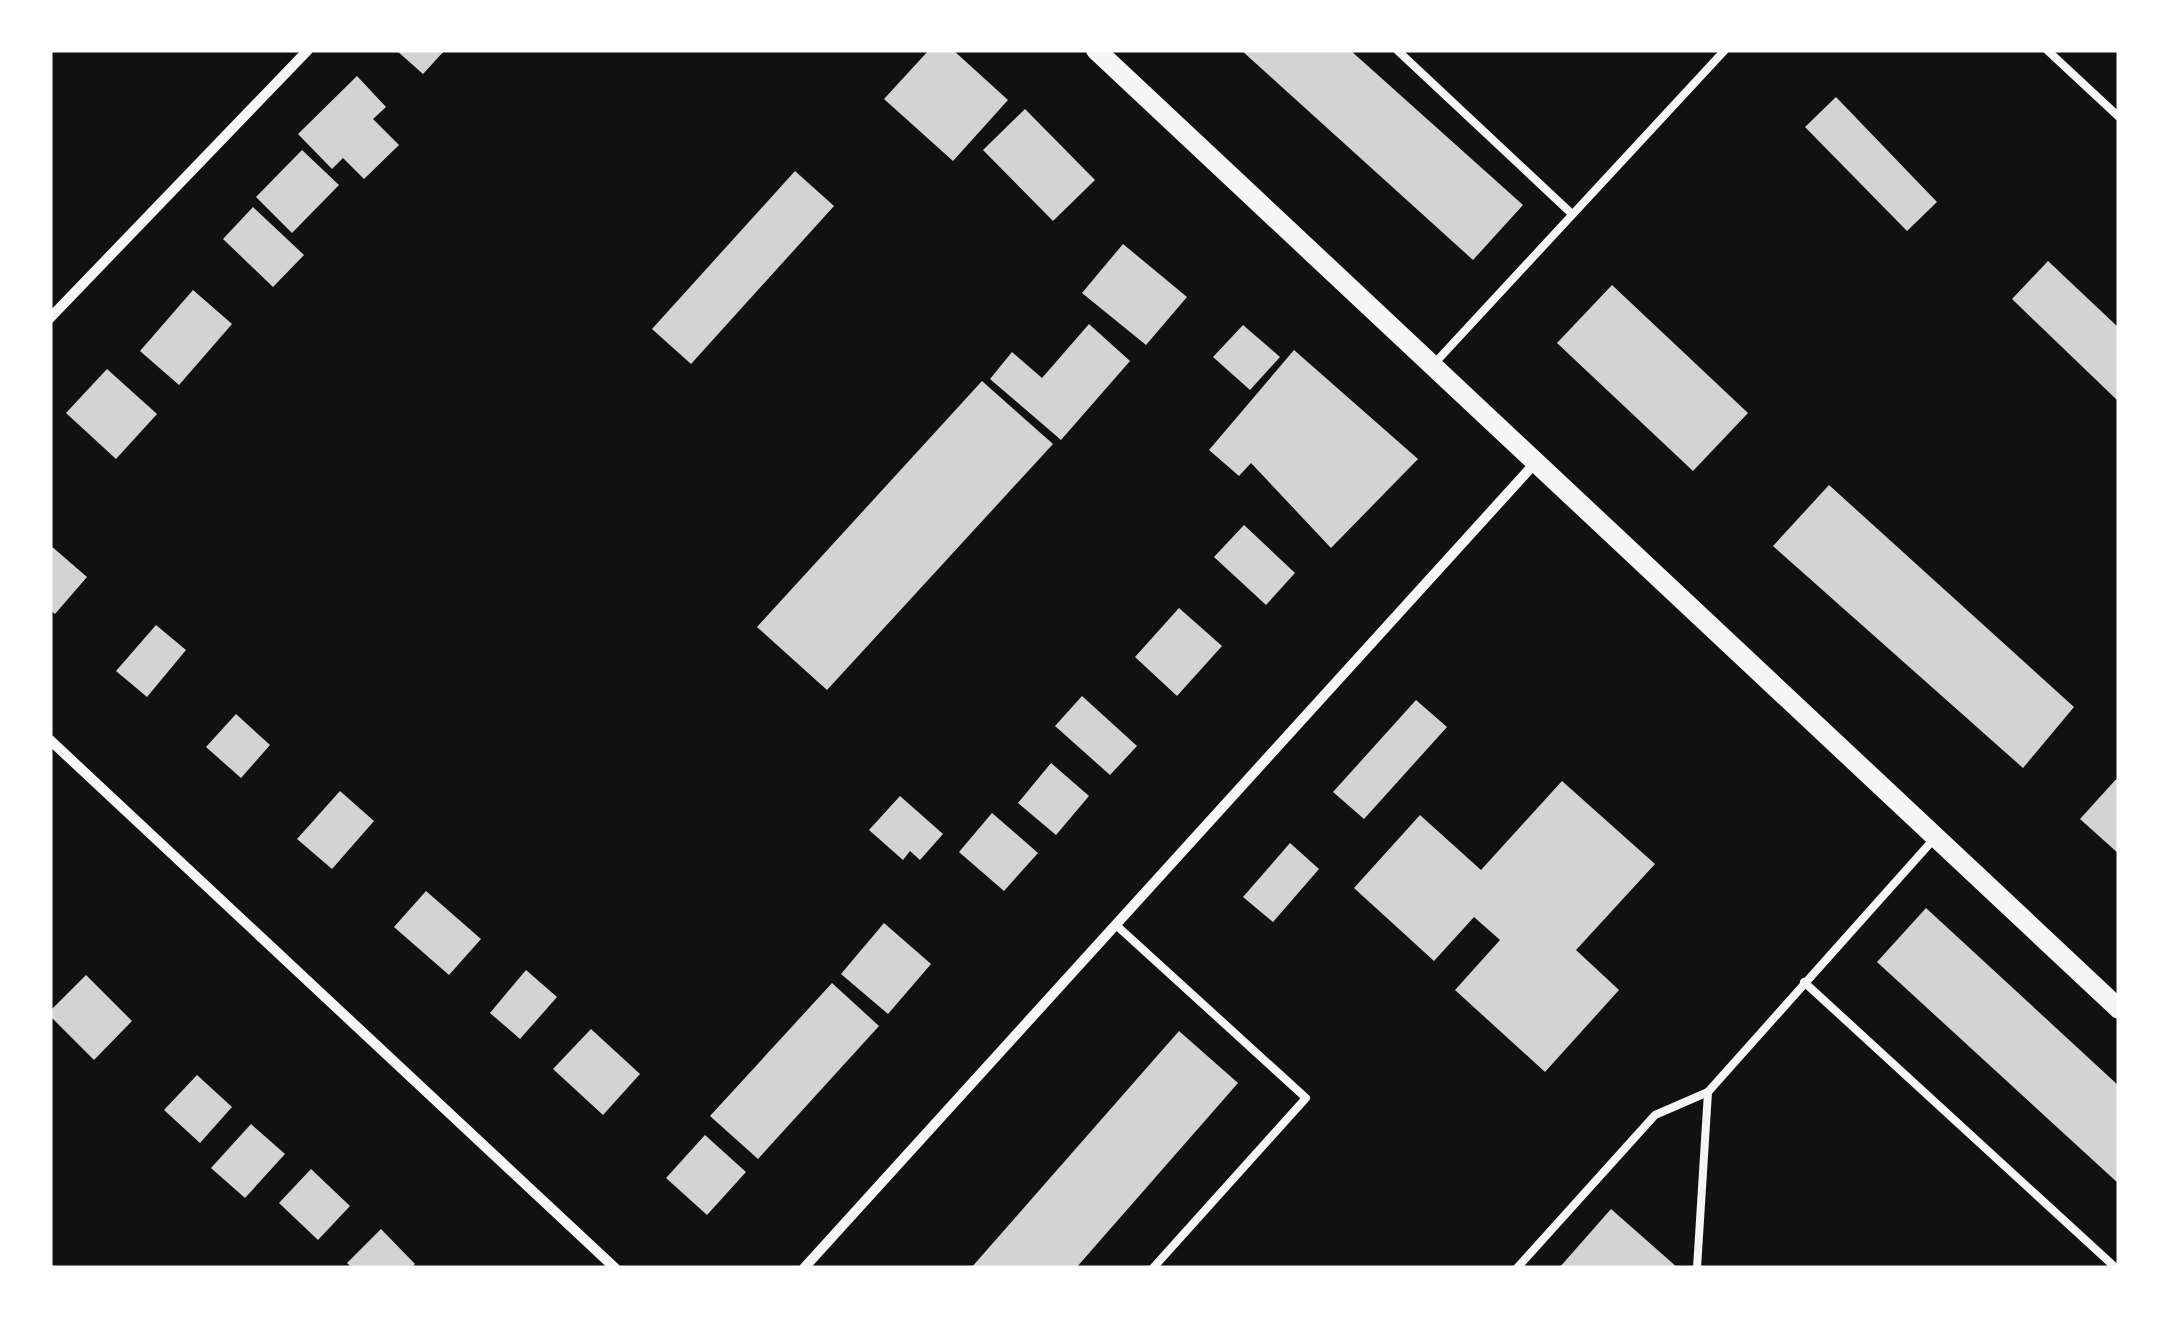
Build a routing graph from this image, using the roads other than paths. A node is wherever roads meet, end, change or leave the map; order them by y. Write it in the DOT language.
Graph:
graph roads {
  1 [pos="308,50"];
  2 [pos="1096,50"];
  3 [pos="1397,50"];
  4 [pos="1725,50"];
  5 [pos="2047,50"];
  6 [pos="2119,117"];
  7 [pos="1572,214"];
  8 [pos="50,318"];
  9 [pos="1433,365"];
  10 [pos="1536,462"];
  11 [pos="50,740"];
  12 [pos="1936,836"];
  13 [pos="1116,926"];
  14 [pos="1804,982"];
  15 [pos="2119,1009"];
  16 [pos="1708,1092"];
  17 [pos="615,1268"];
  18 [pos="804,1268"];
  19 [pos="1152,1268"];
  20 [pos="1516,1268"];
  21 [pos="1697,1268"];
  22 [pos="2116,1268"];
  1 -- 8 [label="street"];
  2 -- 9 [label="main road"];
  3 -- 7 [label="lane"];
  4 -- 7 [label="lane"];
  5 -- 6 [label="lane"];
  7 -- 9 [label="lane"];
  9 -- 10 [label="main road"];
  10 -- 12 [label="main road"];
  10 -- 13 [label="street"];
  11 -- 17 [label="street"];
  12 -- 14 [label="lane"];
  12 -- 15 [label="main road"];
  13 -- 18 [label="street"];
  13 -- 19 [label="lane"];
  14 -- 16 [label="lane"];
  14 -- 22 [label="lane"];
  16 -- 20 [label="lane"];
  16 -- 21 [label="lane"];
}
